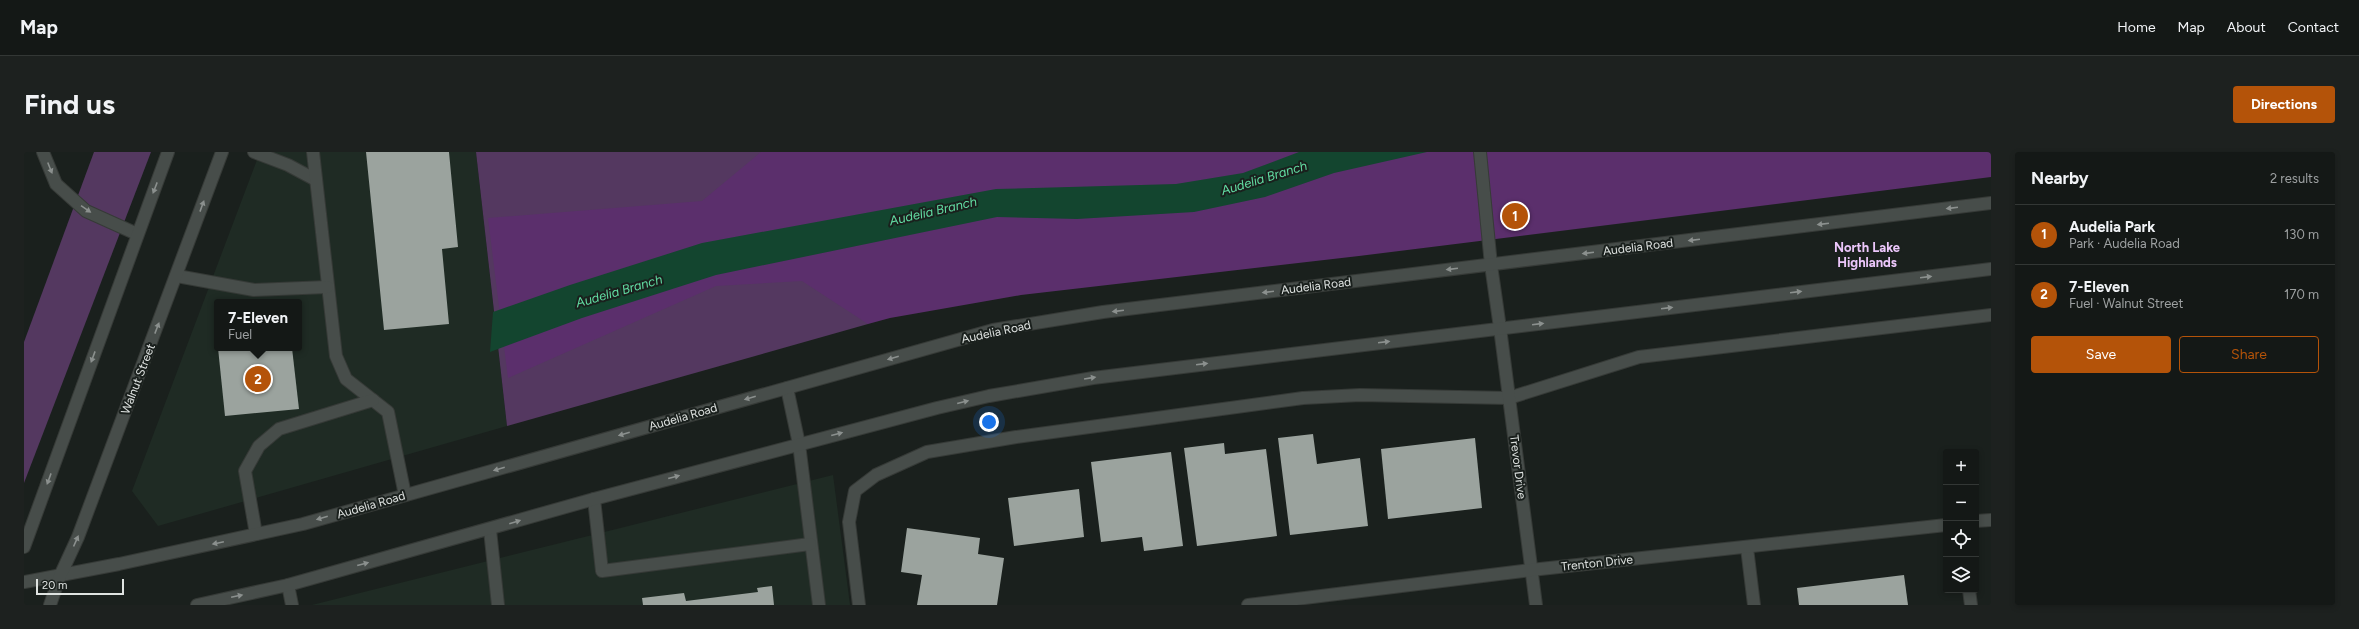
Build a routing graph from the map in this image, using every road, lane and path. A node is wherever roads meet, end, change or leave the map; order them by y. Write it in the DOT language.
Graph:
graph roads {
  1 [pos="43,152"];
  2 [pos="168,152"];
  3 [pos="222,152"];
  4 [pos="254,152"];
  5 [pos="313,152"];
  6 [pos="1480,152"];
  7 [pos="316,180"];
  8 [pos="1991,203"];
  9 [pos="137,234"];
  10 [pos="1491,265"];
  11 [pos="1991,269"];
  12 [pos="177,276"];
  13 [pos="328,287"];
  14 [pos="1991,315"];
  15 [pos="1500,328"];
  16 [pos="787,388"];
  17 [pos="1509,398"];
  18 [pos="373,400"];
  19 [pos="799,444"];
  20 [pos="405,495"];
  21 [pos="594,499"];
  22 [pos="1991,520"];
  23 [pos="1979,521"];
  24 [pos="1943,525"];
  25 [pos="490,530"];
  26 [pos="256,534"];
  27 [pos="810,544"];
  28 [pos="24,546"];
  29 [pos="1747,548"];
  30 [pos="1531,570"];
  31 [pos="60,576"];
  32 [pos="24,582"];
  33 [pos="288,585"];
  34 [pos="1969,593"];
  35 [pos="1318,601"];
  36 [pos="50,605"];
  37 [pos="198,605"];
  38 [pos="292,605"];
  39 [pos="498,605"];
  40 [pos="819,605"];
  41 [pos="859,605"];
  42 [pos="1248,605"];
  43 [pos="1536,605"];
  44 [pos="1754,605"];
  45 [pos="1971,605"];
  1 -- 9 [label="main road, one-way"];
  2 -- 9 [label="main road, one-way"];
  12 -- 3 [label="main road, Walnut Street, one-way"];
  4 -- 7 [label="main road"];
  5 -- 7 [label="main road"];
  6 -- 10 [label="main road, Trevor Drive"];
  7 -- 13 [label="main road"];
  8 -- 10 [label="main road, Audelia Road, one-way"];
  9 -- 28 [label="main road, one-way"];
  10 -- 15 [label="main road, Trevor Drive"];
  10 -- 16 [label="main road, Audelia Road, one-way"];
  15 -- 11 [label="main road, one-way"];
  12 -- 13 [label="main road"];
  31 -- 12 [label="main road, Walnut Street, one-way"];
  13 -- 18 [label="main road"];
  14 -- 17 [label="main road"];
  15 -- 17 [label="main road, Trevor Drive"];
  19 -- 15 [label="main road, one-way"];
  16 -- 19 [label="main road"];
  16 -- 20 [label="main road, Audelia Road, one-way"];
  17 -- 30 [label="main road, Trevor Drive"];
  17 -- 41 [label="main road"];
  18 -- 20 [label="main road"];
  18 -- 26 [label="main road"];
  21 -- 19 [label="main road, one-way"];
  19 -- 27 [label="main road"];
  20 -- 26 [label="main road, Audelia Road, one-way"];
  25 -- 21 [label="main road, one-way"];
  21 -- 27 [label="main road"];
  22 -- 23 [label="main road"];
  24 -- 29 [label="main road, Trenton Drive"];
  33 -- 25 [label="main road, one-way"];
  25 -- 39 [label="main road"];
  26 -- 31 [label="main road, Audelia Road, one-way"];
  27 -- 40 [label="main road"];
  29 -- 30 [label="main road, Trenton Drive"];
  29 -- 44 [label="main road"];
  30 -- 35 [label="main road, Trenton Drive"];
  30 -- 43 [label="main road, Trevor Drive"];
  31 -- 32 [label="main road, Audelia Road"];
  31 -- 36 [label="main road, Walnut Street"];
  37 -- 33 [label="main road, one-way"];
  33 -- 38 [label="main road"];
  34 -- 45 [label="main road"];
  35 -- 42 [label="main road, Trenton Drive"];
}
